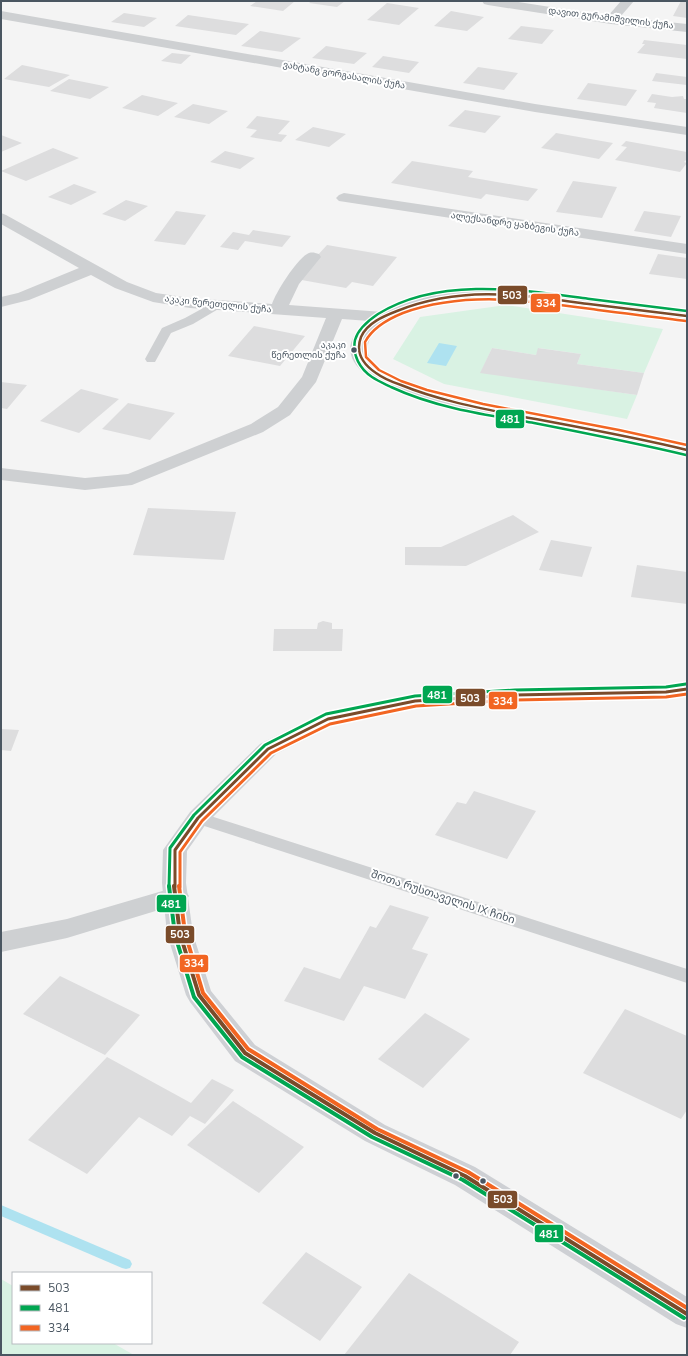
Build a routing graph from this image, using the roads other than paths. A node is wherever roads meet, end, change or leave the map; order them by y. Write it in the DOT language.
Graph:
graph roads {
  1 [pos="488,1"];
  2 [pos="628,1"];
  3 [pos="1,16"];
  4 [pos="611,20"];
  5 [pos="687,28"];
  6 [pos="687,131"];
  7 [pos="344,198"];
  8 [pos="1,218"];
  9 [pos="687,249"];
  10 [pos="313,257"];
  11 [pos="91,269"];
  12 [pos="1,302"];
  13 [pos="216,305"];
  14 [pos="279,310"];
  15 [pos="336,314"];
  16 [pos="687,316"];
  17 [pos="383,317"];
  18 [pos="151,359"];
  19 [pos="687,450"];
  20 [pos="1,474"];
  21 [pos="687,689"];
  22 [pos="198,818"];
  23 [pos="176,896"];
  24 [pos="1,942"];
  25 [pos="687,976"];
  26 [pos="687,1314"];
  1 -- 4 [label="street, დავით გურამიშვილის ქუჩა"];
  2 -- 4 [label="street"];
  3 -- 6 [label="street, ვახტანგ გორგასალის ქუჩა"];
  4 -- 5 [label="street, დავით გურამიშვილის ქუჩა"];
  7 -- 9 [label="street, ალექსანდრე ყაზბეგის ქუჩა"];
  8 -- 11 [label="street, აკაკი წერეთელის ქუჩა"];
  10 -- 14 [label="street"];
  11 -- 12 [label="street"];
  11 -- 13 [label="street, აკაკი წერეთელის ქუჩა"];
  13 -- 14 [label="street, აკაკი წერეთელის ქუჩა"];
  13 -- 18 [label="lane"];
  14 -- 15 [label="street, აკაკი წერეთელის ქუჩა"];
  15 -- 17 [label="street, აკაკი წერეთელის ქუჩა"];
  15 -- 20 [label="street"];
  16 -- 17 [label="main road"];
  17 -- 19 [label="main road"];
  21 -- 22 [label="main road"];
  22 -- 23 [label="main road"];
  22 -- 25 [label="lane, შოთა რუსთაველის IX ჩიხი"];
  23 -- 24 [label="street"];
  23 -- 26 [label="main road"];
}
